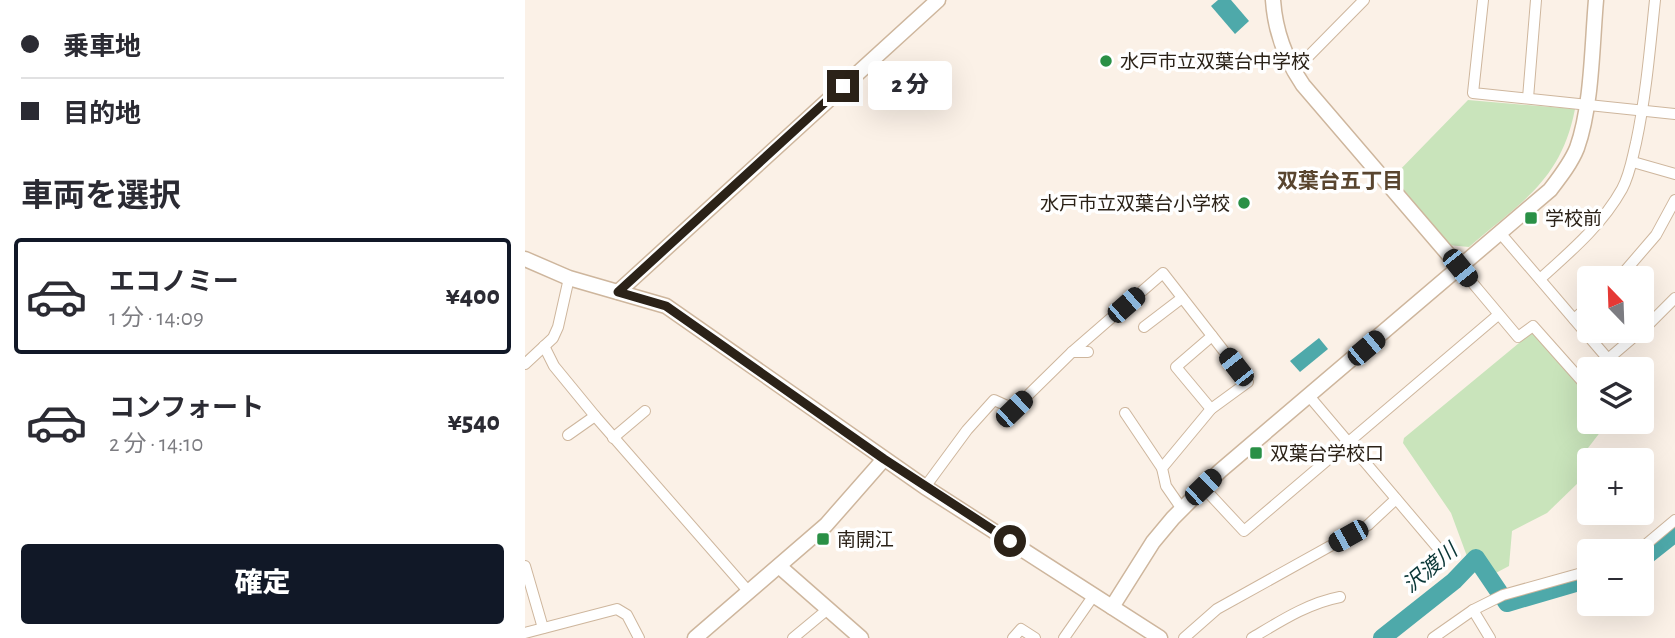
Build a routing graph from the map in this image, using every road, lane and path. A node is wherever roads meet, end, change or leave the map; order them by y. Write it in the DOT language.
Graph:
graph roads {
  1 [pos="938,0"];
  2 [pos="1273,0"];
  3 [pos="1364,0"];
  4 [pos="1483,0"];
  5 [pos="1537,0"];
  6 [pos="1596,0"];
  7 [pos="1655,0"];
  8 [pos="1294,71"];
  9 [pos="1528,98"];
  10 [pos="1586,106"];
  11 [pos="1643,110"];
  12 [pos="1675,114"];
  13 [pos="1633,162"];
  14 [pos="1675,174"];
  15 [pos="1675,200"];
  16 [pos="1501,234"];
  17 [pos="525,259"];
  18 [pos="1629,266"];
  19 [pos="1460,268"];
  20 [pos="569,278"];
  21 [pos="1539,279"];
  22 [pos="618,292"];
  23 [pos="1182,298"];
  24 [pos="1675,298"];
  25 [pos="1498,315"];
  26 [pos="1577,316"];
  27 [pos="1574,319"];
  28 [pos="1144,327"];
  29 [pos="1212,336"];
  30 [pos="544,346"];
  31 [pos="1072,352"];
  32 [pos="1088,352"];
  33 [pos="525,364"];
  34 [pos="1577,376"];
  35 [pos="1309,396"];
  36 [pos="1211,410"];
  37 [pos="645,411"];
  38 [pos="1125,413"];
  39 [pos="595,416"];
  40 [pos="568,435"];
  41 [pos="613,438"];
  42 [pos="1349,443"];
  43 [pos="884,459"];
  44 [pos="1162,468"];
  45 [pos="925,487"];
  46 [pos="1203,487"];
  47 [pos="1396,499"];
  48 [pos="1182,509"];
  49 [pos="1675,520"];
  50 [pos="1652,539"];
  51 [pos="1437,547"];
  52 [pos="525,566"];
  53 [pos="780,566"];
  54 [pos="1577,574"];
  55 [pos="749,592"];
  56 [pos="1094,595"];
  57 [pos="1339,597"];
  58 [pos="1112,607"];
  59 [pos="828,609"];
  60 [pos="1473,610"];
  61 [pos="543,628"];
  62 [pos="525,633"];
  63 [pos="639,638"];
  64 [pos="695,638"];
  65 [pos="793,638"];
  66 [pos="861,638"];
  67 [pos="1013,638"];
  68 [pos="1035,638"];
  69 [pos="1064,638"];
  70 [pos="1160,638"];
  71 [pos="1184,638"];
  72 [pos="1252,638"];
  73 [pos="1433,638"];
  74 [pos="1490,638"];
  1 -- 22 [label="street"];
  2 -- 8 [label="street"];
  3 -- 8 [label="street"];
  4 -- 9 [label="street"];
  5 -- 9 [label="street"];
  6 -- 10 [label="street"];
  7 -- 11 [label="street"];
  8 -- 19 [label="street"];
  9 -- 10 [label="street"];
  10 -- 11 [label="street"];
  10 -- 16 [label="street"];
  11 -- 12 [label="street"];
  11 -- 13 [label="street"];
  13 -- 14 [label="street"];
  13 -- 21 [label="street"];
  15 -- 18 [label="street"];
  16 -- 19 [label="street"];
  16 -- 21 [label="street"];
  17 -- 20 [label="street"];
  19 -- 25 [label="street"];
  19 -- 35 [label="street"];
  20 -- 22 [label="street"];
  20 -- 30 [label="street"];
  21 -- 27 [label="street"];
  22 -- 43 [label="street"];
  23 -- 28 [label="street"];
  23 -- 29 [label="street"];
  23 -- 31 [label="street"];
  24 -- 27 [label="street"];
  25 -- 34 [label="street"];
  25 -- 42 [label="street"];
  26 -- 27 [label="street"];
  29 -- 36 [label="street"];
  29 -- 36 [label="street"];
  30 -- 33 [label="street"];
  30 -- 39 [label="street"];
  31 -- 32 [label="street"];
  31 -- 45 [label="street"];
  35 -- 42 [label="street"];
  35 -- 46 [label="street"];
  36 -- 44 [label="street"];
  37 -- 41 [label="street"];
  38 -- 44 [label="street"];
  39 -- 40 [label="street"];
  39 -- 41 [label="street"];
  41 -- 55 [label="street"];
  42 -- 46 [label="street"];
  42 -- 47 [label="street"];
  43 -- 45 [label="street"];
  43 -- 53 [label="street"];
  44 -- 48 [label="street"];
  45 -- 56 [label="street"];
  46 -- 48 [label="street"];
  47 -- 51 [label="street"];
  47 -- 71 [label="street"];
  48 -- 58 [label="street"];
  49 -- 50 [label="street"];
  52 -- 61 [label="street"];
  53 -- 55 [label="street"];
  53 -- 59 [label="street"];
  54 -- 60 [label="street"];
  55 -- 64 [label="street"];
  56 -- 58 [label="street"];
  56 -- 69 [label="street"];
  57 -- 72 [label="street"];
  58 -- 70 [label="street"];
  59 -- 65 [label="street"];
  59 -- 66 [label="street"];
  60 -- 73 [label="street"];
  60 -- 74 [label="street"];
  61 -- 62 [label="street"];
  61 -- 63 [label="street"];
  67 -- 68 [label="street"];
}
